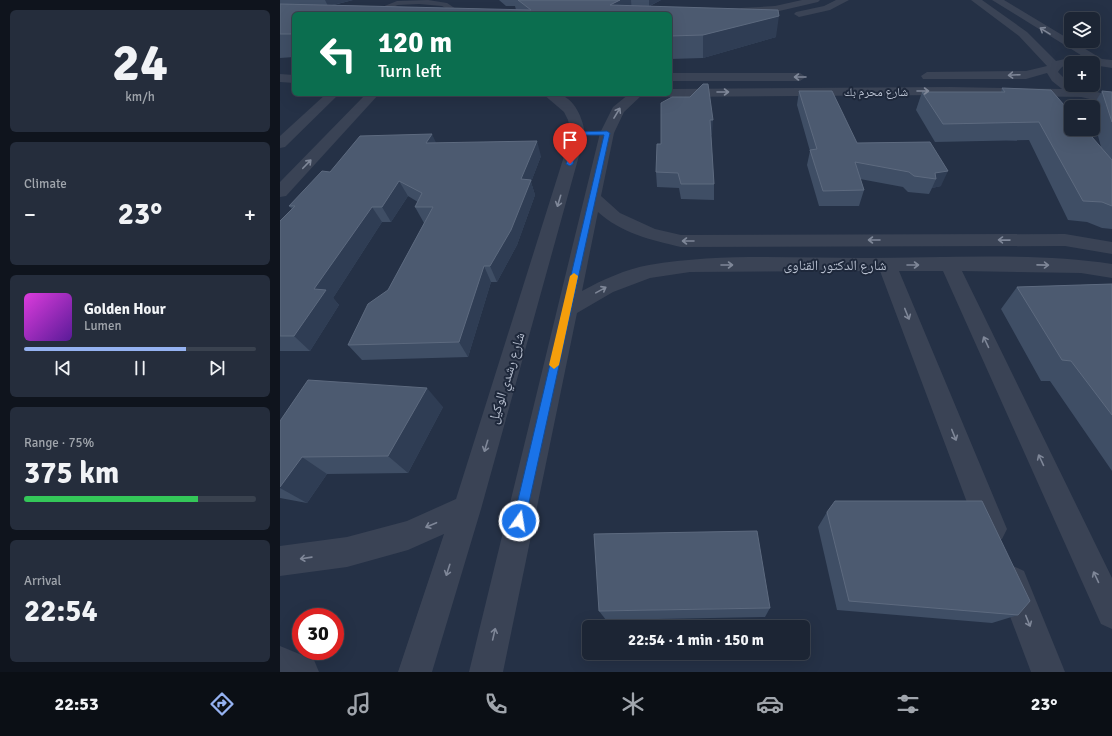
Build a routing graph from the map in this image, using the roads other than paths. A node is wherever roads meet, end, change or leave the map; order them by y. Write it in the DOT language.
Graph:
graph roads {
  1 [pos="976,0"];
  2 [pos="997,0"];
  3 [pos="811,1"];
  4 [pos="843,1"];
  5 [pos="829,4"];
  6 [pos="363,11"];
  7 [pos="466,11"];
  8 [pos="1108,63"];
  9 [pos="1053,67"];
  10 [pos="811,76"];
  11 [pos="914,76"];
  12 [pos="672,77"];
  13 [pos="280,78"];
  14 [pos="292,78"];
  15 [pos="672,93"];
  16 [pos="1083,93"];
  17 [pos="331,96"];
  18 [pos="371,96"];
  19 [pos="552,96"];
  20 [pos="635,96"];
  21 [pos="1112,100"];
  22 [pos="607,133"];
  23 [pos="578,134"];
  24 [pos="280,144"];
  25 [pos="280,192"];
  26 [pos="592,197"];
  27 [pos="978,240"];
  28 [pos="1112,248"];
  29 [pos="887,264"];
  30 [pos="993,264"];
  31 [pos="950,265"];
  32 [pos="1112,272"];
  33 [pos="567,309"];
  34 [pos="467,509"];
  35 [pos="280,561"];
  36 [pos="1112,613"];
  37 [pos="280,663"];
  38 [pos="302,672"];
  39 [pos="415,672"];
  40 [pos="486,672"];
  41 [pos="1048,672"];
  1 -- 9 [label="street"];
  8 -- 2 [label="street, one-way"];
  3 -- 5 [label="street"];
  3 -- 5 [label="street"];
  4 -- 5 [label="street"];
  6 -- 7 [label="street"];
  8 -- 9 [label="street, شارع محرم بك"];
  9 -- 11 [label="street, شارع محرم بك, one-way"];
  9 -- 16 [label="street"];
  10 -- 12 [label="street, one-way"];
  13 -- 14 [label="street"];
  15 -- 16 [label="street, شارع محرم بك, one-way"];
  16 -- 21 [label="street"];
  17 -- 24 [label="street"];
  25 -- 18 [label="street, one-way"];
  19 -- 23 [label="street, شارع رشدي الوكيل"];
  22 -- 20 [label="street, one-way"];
  22 -- 23 [label="street"];
  22 -- 26 [label="street"];
  23 -- 34 [label="street, شارع رشدي الوكيل, one-way"];
  27 -- 26 [label="street, شارع الدكتور القناوى, one-way"];
  26 -- 33 [label="street"];
  28 -- 27 [label="street, شارع الدكتور القناوى, one-way"];
  27 -- 30 [label="street"];
  29 -- 31 [label="street, شارع الدكتور القناوى, one-way"];
  33 -- 29 [label="street, شارع الدكتور القناوى, one-way"];
  29 -- 41 [label="street, one-way"];
  30 -- 31 [label="street, شارع الدكتور القناوى"];
  30 -- 32 [label="street, شارع الدكتور القناوى, one-way"];
  36 -- 31 [label="street, one-way"];
  40 -- 33 [label="street, one-way"];
  34 -- 35 [label="street, one-way"];
  34 -- 39 [label="street, شارع رشدي الوكيل, one-way"];
  37 -- 38 [label="street"];
}
